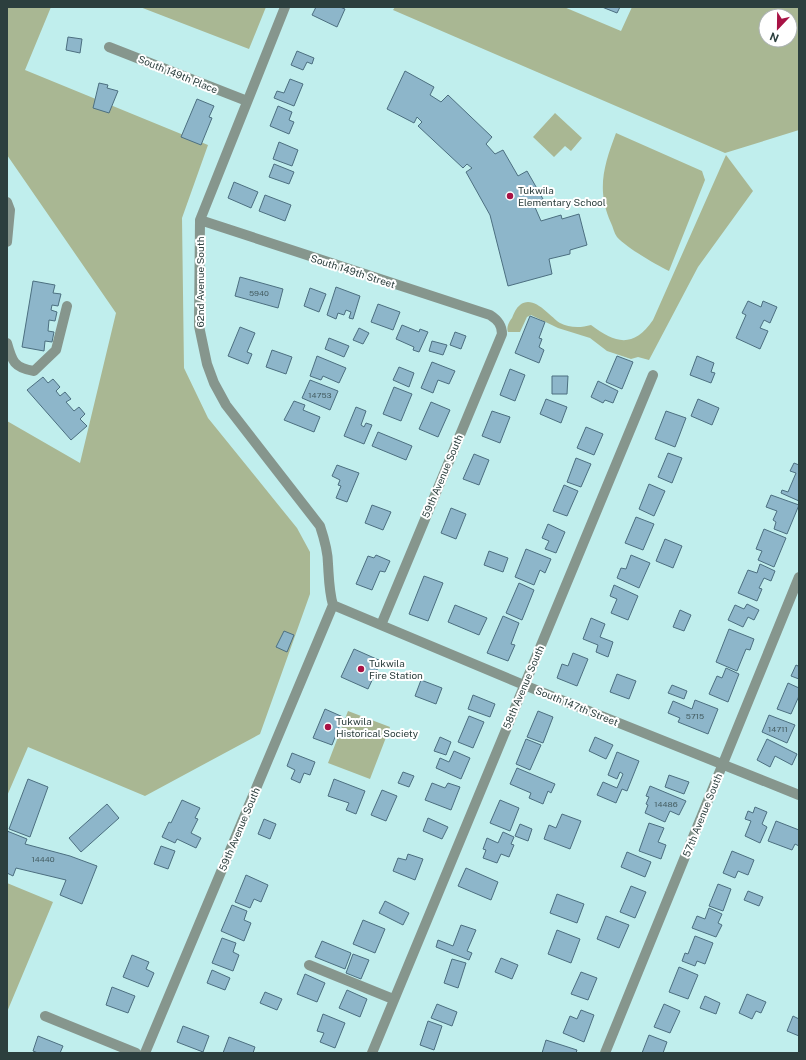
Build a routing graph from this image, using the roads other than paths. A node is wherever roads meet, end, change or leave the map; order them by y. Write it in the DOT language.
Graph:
graph roads {
  1 [pos="284,7"];
  2 [pos="109,47"];
  3 [pos="247,101"];
  4 [pos="7,202"];
  5 [pos="200,220"];
  6 [pos="7,242"];
  7 [pos="67,306"];
  8 [pos="502,328"];
  9 [pos="7,343"];
  10 [pos="653,375"];
  11 [pos="799,577"];
  12 [pos="333,605"];
  13 [pos="381,625"];
  14 [pos="524,685"];
  15 [pos="723,764"];
  16 [pos="799,796"];
  17 [pos="309,965"];
  18 [pos="393,998"];
  19 [pos="46,1016"];
  20 [pos="136,1053"];
  21 [pos="145,1053"];
  22 [pos="372,1053"];
  23 [pos="605,1053"];
  1 -- 3 [label="street, 62nd Avenue South"];
  2 -- 3 [label="street, South 149th Place"];
  3 -- 5 [label="street, 62nd Avenue South"];
  4 -- 6 [label="street"];
  5 -- 8 [label="street, South 149th Street"];
  5 -- 12 [label="street, 62nd Avenue South"];
  7 -- 9 [label="street"];
  8 -- 13 [label="street, 59th Avenue South"];
  10 -- 14 [label="street, 58th Avenue South"];
  11 -- 15 [label="street, 57th Avenue South"];
  12 -- 13 [label="street, South 147th Street"];
  12 -- 21 [label="street, 59th Avenue South"];
  13 -- 14 [label="street, South 147th Street"];
  14 -- 15 [label="street, South 147th Street"];
  14 -- 18 [label="street, 58th Avenue South"];
  15 -- 16 [label="street, South 147th Street"];
  15 -- 23 [label="street, 57th Avenue South"];
  17 -- 18 [label="street"];
  18 -- 22 [label="street, 58th Avenue South"];
  19 -- 20 [label="street"];
}
